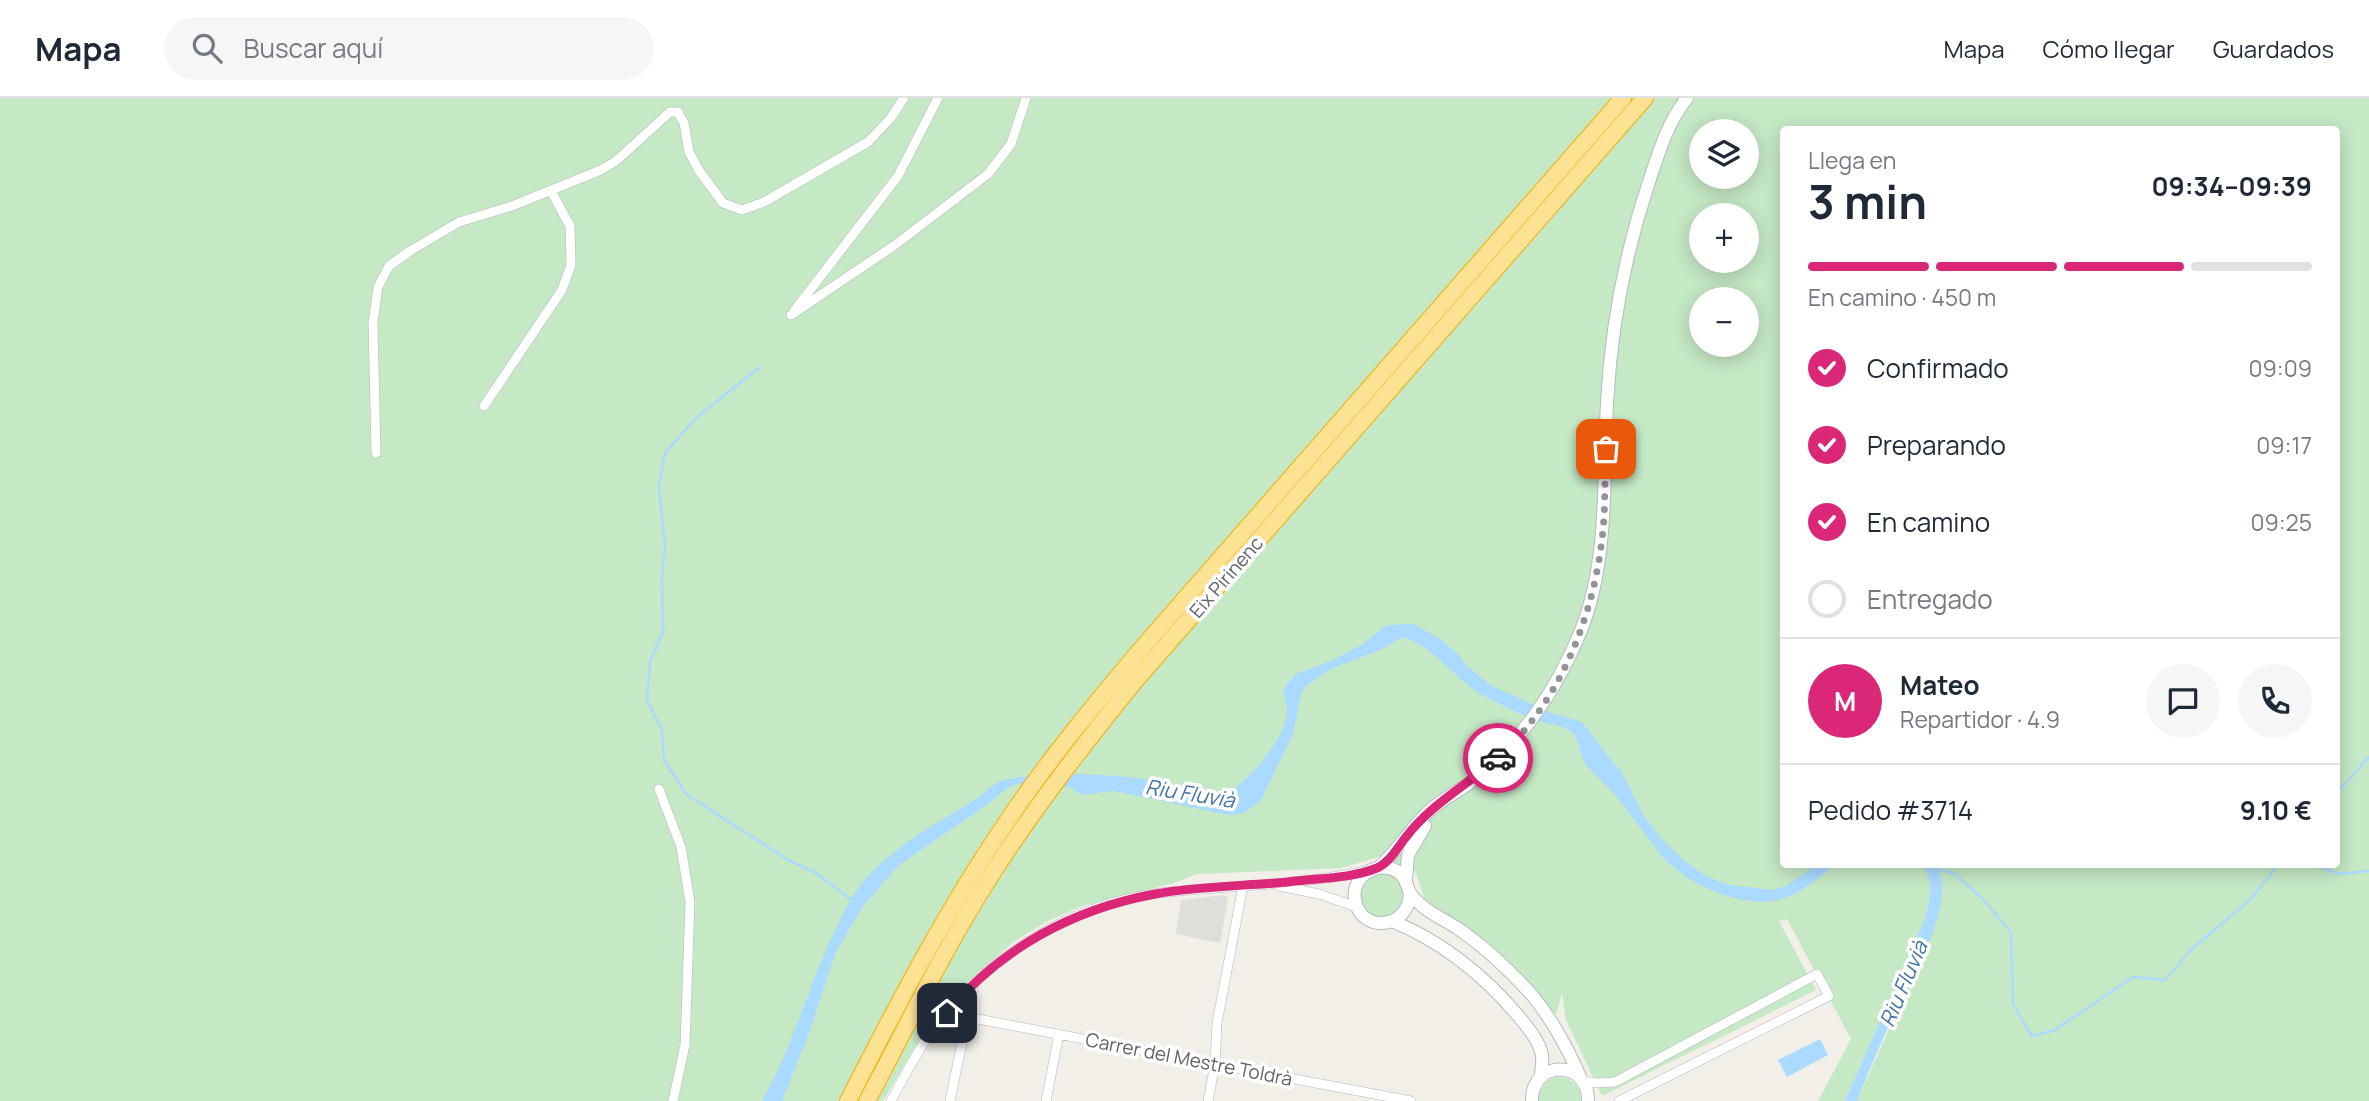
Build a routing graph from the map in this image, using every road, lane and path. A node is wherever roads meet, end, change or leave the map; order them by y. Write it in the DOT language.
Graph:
graph roads {
  1 [pos="904,98"];
  2 [pos="938,98"];
  3 [pos="1026,98"];
  4 [pos="1623,98"];
  5 [pos="1646,98"];
  6 [pos="1687,98"];
  7 [pos="551,191"];
  8 [pos="484,405"];
  9 [pos="376,453"];
  10 [pos="659,789"];
  11 [pos="1456,792"];
  12 [pos="1374,869"];
  13 [pos="1274,885"];
  14 [pos="1243,886"];
  15 [pos="1408,887"];
  16 [pos="1357,907"];
  17 [pos="1392,921"];
  18 [pos="974,984"];
  19 [pos="967,1017"];
  20 [pos="1059,1034"];
  21 [pos="1215,1064"];
  22 [pos="1541,1076"];
  23 [pos="1582,1079"];
  24 [pos="1368,1097"];
  25 [pos="1530,1099"];
  26 [pos="673,1101"];
  27 [pos="848,1101"];
  28 [pos="867,1101"];
  29 [pos="891,1101"];
  30 [pos="950,1101"];
  31 [pos="1046,1101"];
  32 [pos="1208,1101"];
  33 [pos="1411,1101"];
  34 [pos="1588,1101"];
  35 [pos="1619,1101"];
  1 -- 7 [label="street"];
  2 -- 3 [label="street"];
  4 -- 27 [label="highway, Eix Pirinenc"];
  5 -- 28 [label="highway, Eix Pirinenc"];
  6 -- 11 [label="street"];
  7 -- 8 [label="street"];
  7 -- 9 [label="street"];
  10 -- 26 [label="street"];
  11 -- 12 [label="street"];
  11 -- 15 [label="street"];
  12 -- 13 [label="street"];
  12 -- 15 [label="street"];
  12 -- 16 [label="street"];
  13 -- 14 [label="street"];
  13 -- 16 [label="street"];
  14 -- 18 [label="street"];
  14 -- 21 [label="street"];
  15 -- 17 [label="street"];
  15 -- 23 [label="street"];
  16 -- 17 [label="street"];
  17 -- 22 [label="street"];
  18 -- 19 [label="street"];
  18 -- 29 [label="street"];
  19 -- 20 [label="street, Carrer del Mestre Toldrà"];
  19 -- 30 [label="street"];
  20 -- 21 [label="street, Carrer del Mestre Toldrà"];
  20 -- 31 [label="street"];
  21 -- 24 [label="street, Carrer del Mestre Toldrà"];
  21 -- 32 [label="street"];
  22 -- 23 [label="street"];
  22 -- 25 [label="street"];
  23 -- 34 [label="street"];
  23 -- 35 [label="street"];
  24 -- 33 [label="street, Carrer del Mestre Toldrà"];
}
